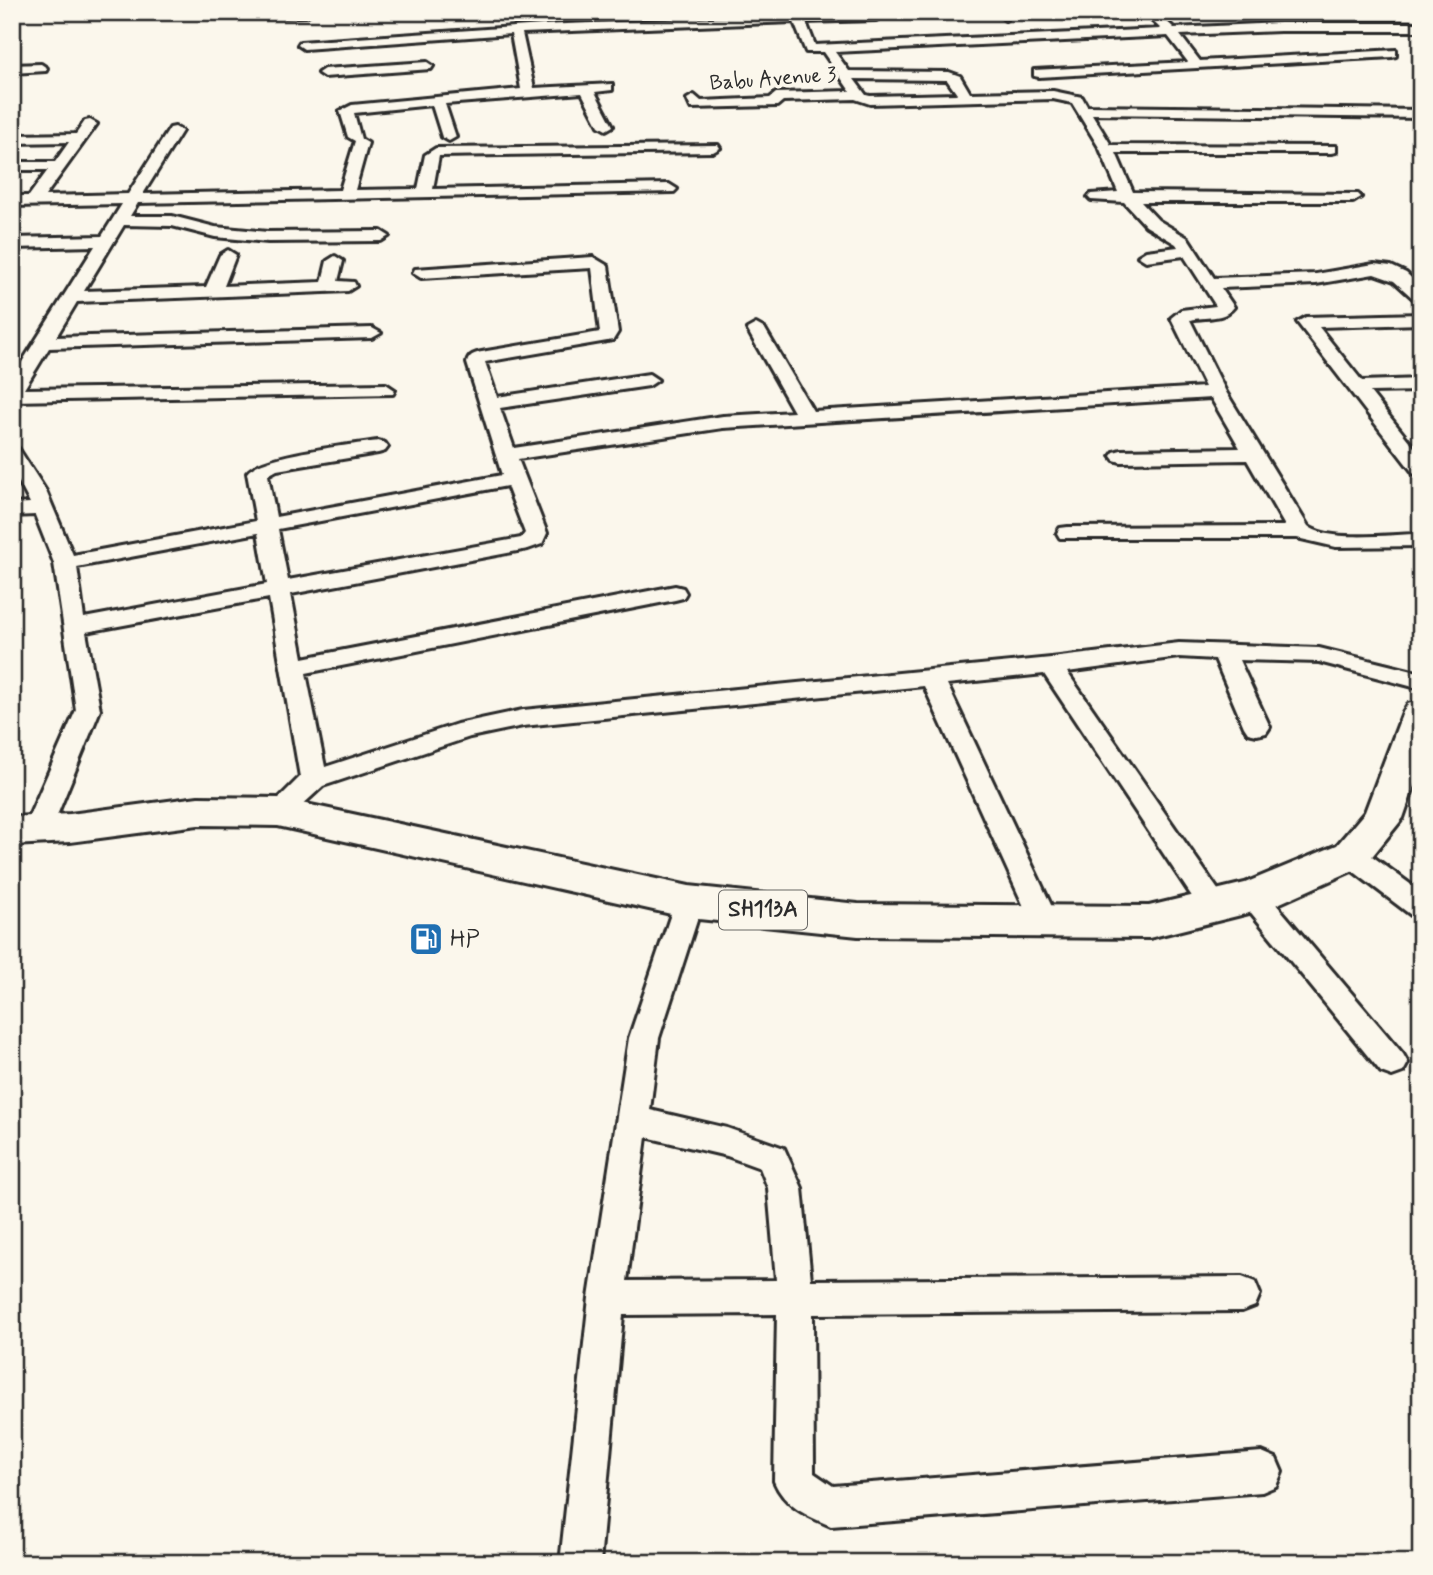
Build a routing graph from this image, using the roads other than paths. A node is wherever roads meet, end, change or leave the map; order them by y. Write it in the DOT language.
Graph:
graph roads {
  1 [pos="306,12"];
  2 [pos="1149,12"];
  3 [pos="1396,12"];
  4 [pos="249,14"];
  5 [pos="798,16"];
  6 [pos="876,16"];
  7 [pos="687,17"];
  8 [pos="1421,24"];
  9 [pos="516,31"];
  10 [pos="1172,33"];
  11 [pos="304,45"];
  12 [pos="827,48"];
  13 [pos="1392,53"];
  14 [pos="1197,65"];
  15 [pos="428,66"];
  16 [pos="41,68"];
  17 [pos="12,69"];
  18 [pos="1039,73"];
  19 [pos="324,74"];
  20 [pos="844,75"];
  21 [pos="607,87"];
  22 [pos="587,89"];
  23 [pos="528,92"];
  24 [pos="859,95"];
  25 [pos="965,97"];
  26 [pos="694,99"];
  27 [pos="1084,110"];
  28 [pos="1421,114"];
  29 [pos="90,124"];
  30 [pos="606,126"];
  31 [pos="175,131"];
  32 [pos="449,137"];
  33 [pos="79,138"];
  34 [pos="12,139"];
  35 [pos="713,149"];
  36 [pos="1108,149"];
  37 [pos="1331,149"];
  38 [pos="12,166"];
  39 [pos="60,166"];
  40 [pos="669,189"];
  41 [pos="424,194"];
  42 [pos="346,195"];
  43 [pos="1096,197"];
  44 [pos="1127,197"];
  45 [pos="1353,197"];
  46 [pos="132,199"];
  47 [pos="34,200"];
  48 [pos="12,201"];
  49 [pos="119,220"];
  50 [pos="381,236"];
  51 [pos="106,241"];
  52 [pos="12,243"];
  53 [pos="1189,251"];
  54 [pos="228,256"];
  55 [pos="1146,256"];
  56 [pos="335,261"];
  57 [pos="421,273"];
  58 [pos="1211,283"];
  59 [pos="329,286"];
  60 [pos="348,286"];
  61 [pos="213,291"];
  62 [pos="72,296"];
  63 [pos="1421,296"];
  64 [pos="1421,318"];
  65 [pos="756,329"];
  66 [pos="372,333"];
  67 [pos="43,343"];
  68 [pos="649,380"];
  69 [pos="1421,385"];
  70 [pos="1357,387"];
  71 [pos="386,390"];
  72 [pos="1217,392"];
  73 [pos="12,394"];
  74 [pos="490,404"];
  75 [pos="807,417"];
  76 [pos="378,447"];
  77 [pos="12,453"];
  78 [pos="1253,454"];
  79 [pos="506,456"];
  80 [pos="1121,456"];
  81 [pos="1421,470"];
  82 [pos="514,479"];
  83 [pos="44,509"];
  84 [pos="12,510"];
  85 [pos="267,525"];
  86 [pos="1302,532"];
  87 [pos="1068,533"];
  88 [pos="1421,540"];
  89 [pos="65,563"];
  90 [pos="278,590"];
  91 [pos="675,593"];
  92 [pos="73,627"];
  93 [pos="1223,651"];
  94 [pos="1051,666"];
  95 [pos="293,668"];
  96 [pos="932,678"];
  97 [pos="1421,681"];
  98 [pos="1257,727"];
  99 [pos="1417,734"];
  100 [pos="314,780"];
  101 [pos="278,812"];
  102 [pos="24,830"];
  103 [pos="1351,855"];
  104 [pos="1254,897"];
  105 [pos="689,902"];
  106 [pos="1213,905"];
  107 [pos="1421,907"];
  108 [pos="1045,922"];
  109 [pos="1392,1063"];
  110 [pos="632,1120"];
  111 [pos="1242,1294"];
  112 [pos="795,1297"];
  113 [pos="607,1298"];
  114 [pos="1262,1472"];
  115 [pos="577,1562"];
  1 -- 4 [label="street"];
  2 -- 10 [label="street"];
  3 -- 8 [label="street"];
  5 -- 6 [label="street"];
  5 -- 7 [label="street"];
  5 -- 12 [label="street"];
  7 -- 9 [label="street"];
  8 -- 10 [label="street"];
  9 -- 15 [label="street"];
  9 -- 23 [label="street"];
  10 -- 12 [label="street"];
  10 -- 14 [label="street"];
  11 -- 15 [label="street"];
  12 -- 20 [label="street"];
  13 -- 14 [label="street"];
  14 -- 18 [label="street"];
  15 -- 19 [label="street"];
  15 -- 23 [label="street"];
  15 -- 32 [label="street"];
  15 -- 42 [label="street"];
  16 -- 17 [label="street"];
  20 -- 24 [label="street"];
  20 -- 25 [label="street"];
  21 -- 22 [label="street"];
  22 -- 23 [label="street"];
  22 -- 30 [label="street"];
  24 -- 25 [label="street"];
  24 -- 26 [label="street, Babu Avenue 3"];
  25 -- 27 [label="street"];
  27 -- 28 [label="street"];
  27 -- 36 [label="street"];
  29 -- 33 [label="street"];
  31 -- 46 [label="street"];
  33 -- 34 [label="street"];
  33 -- 39 [label="street"];
  35 -- 41 [label="street"];
  36 -- 37 [label="street"];
  36 -- 44 [label="street"];
  38 -- 39 [label="street"];
  39 -- 47 [label="street"];
  40 -- 41 [label="street"];
  41 -- 42 [label="street"];
  42 -- 46 [label="street"];
  43 -- 44 [label="street"];
  44 -- 45 [label="street"];
  44 -- 53 [label="street"];
  46 -- 47 [label="street"];
  46 -- 49 [label="street"];
  47 -- 48 [label="street"];
  49 -- 50 [label="street"];
  49 -- 51 [label="street"];
  51 -- 52 [label="street"];
  51 -- 62 [label="street"];
  53 -- 55 [label="street"];
  53 -- 58 [label="street"];
  54 -- 61 [label="street"];
  56 -- 59 [label="street"];
  57 -- 74 [label="street"];
  58 -- 63 [label="street"];
  58 -- 72 [label="street"];
  59 -- 60 [label="street"];
  59 -- 61 [label="street"];
  61 -- 62 [label="street"];
  62 -- 67 [label="street"];
  64 -- 70 [label="street"];
  65 -- 75 [label="street"];
  66 -- 67 [label="street"];
  67 -- 73 [label="street"];
  68 -- 74 [label="street"];
  69 -- 70 [label="street"];
  70 -- 81 [label="street"];
  71 -- 73 [label="street"];
  72 -- 75 [label="street"];
  72 -- 78 [label="street"];
  74 -- 79 [label="street"];
  75 -- 79 [label="street"];
  76 -- 85 [label="street"];
  77 -- 83 [label="street"];
  78 -- 80 [label="street"];
  78 -- 86 [label="street"];
  79 -- 82 [label="street"];
  82 -- 85 [label="street"];
  82 -- 90 [label="street"];
  83 -- 84 [label="street"];
  83 -- 89 [label="street"];
  85 -- 89 [label="street"];
  85 -- 90 [label="street"];
  86 -- 87 [label="street"];
  86 -- 88 [label="street"];
  89 -- 92 [label="street"];
  90 -- 92 [label="street"];
  90 -- 95 [label="street"];
  91 -- 95 [label="street"];
  92 -- 102 [label="street"];
  93 -- 94 [label="street"];
  93 -- 97 [label="street"];
  93 -- 98 [label="street"];
  94 -- 96 [label="street"];
  94 -- 106 [label="street"];
  95 -- 100 [label="street"];
  96 -- 100 [label="street"];
  96 -- 108 [label="street"];
  99 -- 103 [label="main road, SH113A"];
  100 -- 101 [label="street"];
  101 -- 102 [label="main road, SH113A"];
  101 -- 105 [label="main road, SH113A"];
  103 -- 104 [label="main road, SH113A"];
  103 -- 107 [label="street"];
  104 -- 106 [label="main road, SH113A"];
  104 -- 109 [label="street"];
  105 -- 108 [label="main road, SH113A"];
  105 -- 110 [label="street"];
  106 -- 108 [label="main road, SH113A"];
  110 -- 112 [label="street"];
  110 -- 113 [label="street"];
  111 -- 112 [label="street"];
  112 -- 113 [label="street"];
  112 -- 114 [label="street"];
  113 -- 115 [label="street"];
}
